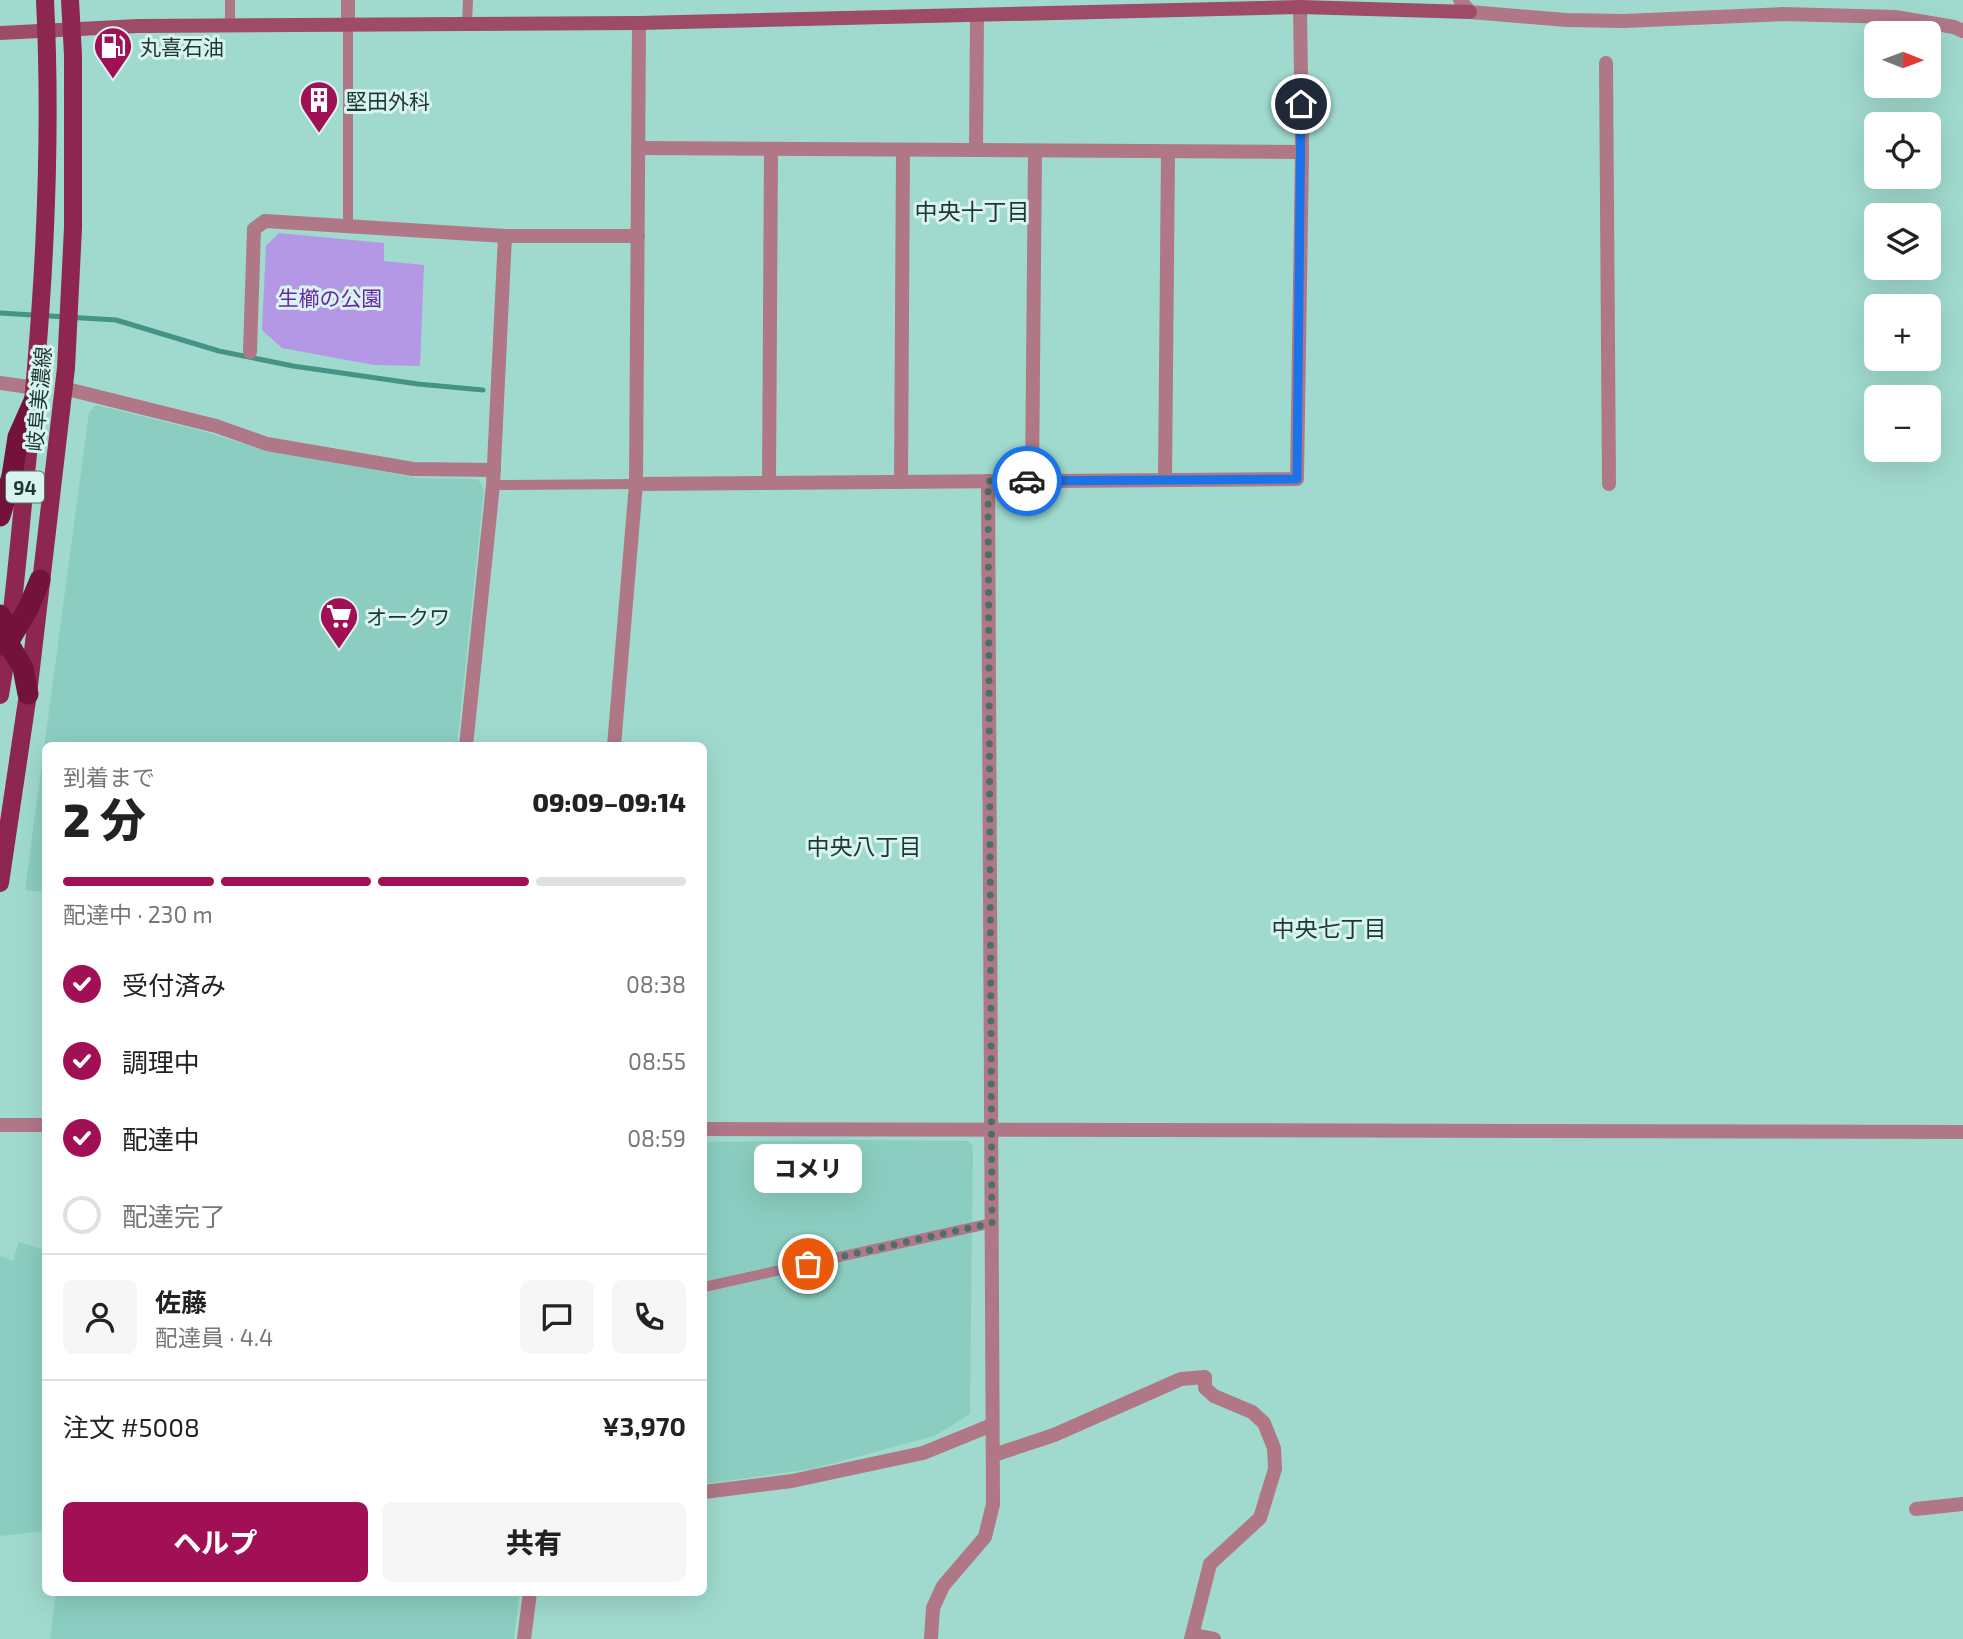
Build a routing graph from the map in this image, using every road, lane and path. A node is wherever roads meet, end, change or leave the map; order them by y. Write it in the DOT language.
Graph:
graph roads {
  1 [pos="45,0"];
  2 [pos="70,0"];
  3 [pos="230,0"];
  4 [pos="348,0"];
  5 [pos="468,0"];
  6 [pos="1460,0"];
  7 [pos="1300,7"];
  8 [pos="1470,12"];
  9 [pos="976,17"];
  10 [pos="639,23"];
  11 [pos="467,24"];
  12 [pos="348,25"];
  13 [pos="229,26"];
  14 [pos="72,30"];
  15 [pos="47,31"];
  16 [pos="1963,31"];
  17 [pos="0,33"];
  18 [pos="1606,63"];
  19 [pos="638,148"];
  20 [pos="771,149"];
  21 [pos="903,150"];
  22 [pos="976,150"];
  23 [pos="1035,150"];
  24 [pos="1168,152"];
  25 [pos="1302,152"];
  26 [pos="348,227"];
  27 [pos="505,236"];
  28 [pos="638,236"];
  29 [pos="250,352"];
  30 [pos="0,383"];
  31 [pos="63,388"];
  32 [pos="35,395"];
  33 [pos="493,478"];
  34 [pos="1166,480"];
  35 [pos="988,481"];
  36 [pos="1032,481"];
  37 [pos="901,482"];
  38 [pos="769,483"];
  39 [pos="636,484"];
  40 [pos="1609,484"];
  41 [pos="0,516"];
  42 [pos="40,580"];
  43 [pos="0,615"];
  44 [pos="4,648"];
  45 [pos="28,694"];
  46 [pos="0,695"];
  47 [pos="466,742"];
  48 [pos="614,742"];
  49 [pos="0,883"];
  50 [pos="0,1125"];
  51 [pos="42,1125"];
  52 [pos="993,1128"];
  53 [pos="707,1129"];
  54 [pos="1963,1132"];
  55 [pos="992,1223"];
  56 [pos="707,1286"];
  57 [pos="992,1425"];
  58 [pos="994,1455"];
  59 [pos="707,1492"];
  60 [pos="1963,1504"];
  61 [pos="1916,1509"];
  62 [pos="529,1596"];
  63 [pos="1192,1637"];
  64 [pos="524,1639"];
  65 [pos="931,1639"];
  66 [pos="1214,1639"];
  1 -- 15 [label="main road, 岐阜美濃線 / 94"];
  2 -- 14 [label="main road, 岐阜美濃線 / 94"];
  3 -- 13 [label="lane"];
  4 -- 12 [label="street"];
  5 -- 11 [label="lane"];
  6 -- 8 [label="street"];
  7 -- 8 [label="street"];
  7 -- 9 [label="street"];
  7 -- 25 [label="street"];
  8 -- 16 [label="street"];
  9 -- 10 [label="street"];
  9 -- 22 [label="street"];
  10 -- 11 [label="street"];
  10 -- 19 [label="street"];
  11 -- 12 [label="street"];
  12 -- 13 [label="street"];
  12 -- 26 [label="lane"];
  13 -- 14 [label="street"];
  14 -- 15 [label="street"];
  14 -- 31 [label="main road, 岐阜美濃線 / 94"];
  15 -- 17 [label="street"];
  15 -- 32 [label="main road, 岐阜美濃線 / 94"];
  18 -- 40 [label="street"];
  19 -- 20 [label="street"];
  19 -- 28 [label="street"];
  20 -- 21 [label="street"];
  20 -- 38 [label="street"];
  21 -- 22 [label="street"];
  21 -- 37 [label="street"];
  22 -- 23 [label="street"];
  23 -- 24 [label="street"];
  23 -- 36 [label="street"];
  24 -- 25 [label="street"];
  24 -- 34 [label="street"];
  25 -- 34 [label="street"];
  26 -- 27 [label="street"];
  26 -- 29 [label="street"];
  27 -- 28 [label="street"];
  27 -- 33 [label="street"];
  28 -- 39 [label="street"];
  30 -- 32 [label="street"];
  31 -- 33 [label="street"];
  31 -- 42 [label="main road, 岐阜美濃線 / 94"];
  32 -- 41 [label="highway"];
  32 -- 44 [label="main road, 岐阜美濃線 / 94"];
  33 -- 39 [label="lane"];
  33 -- 47 [label="street"];
  34 -- 36 [label="street"];
  35 -- 36 [label="street"];
  35 -- 37 [label="street"];
  35 -- 52 [label="street"];
  37 -- 38 [label="street"];
  38 -- 39 [label="street"];
  39 -- 48 [label="street"];
  42 -- 44 [label="highway"];
  42 -- 45 [label="main road, 岐阜美濃線 / 94"];
  43 -- 44 [label="highway"];
  44 -- 45 [label="highway"];
  44 -- 46 [label="main road, 岐阜美濃線 / 94"];
  45 -- 49 [label="main road, 岐阜美濃線 / 94"];
  50 -- 51 [label="street"];
  52 -- 53 [label="street"];
  52 -- 54 [label="street"];
  52 -- 55 [label="street"];
  55 -- 56 [label="lane"];
  55 -- 57 [label="street"];
  57 -- 58 [label="street"];
  57 -- 59 [label="street"];
  58 -- 63 [label="street"];
  58 -- 65 [label="street"];
  60 -- 61 [label="street"];
  62 -- 64 [label="street"];
  63 -- 66 [label="street"];
}
